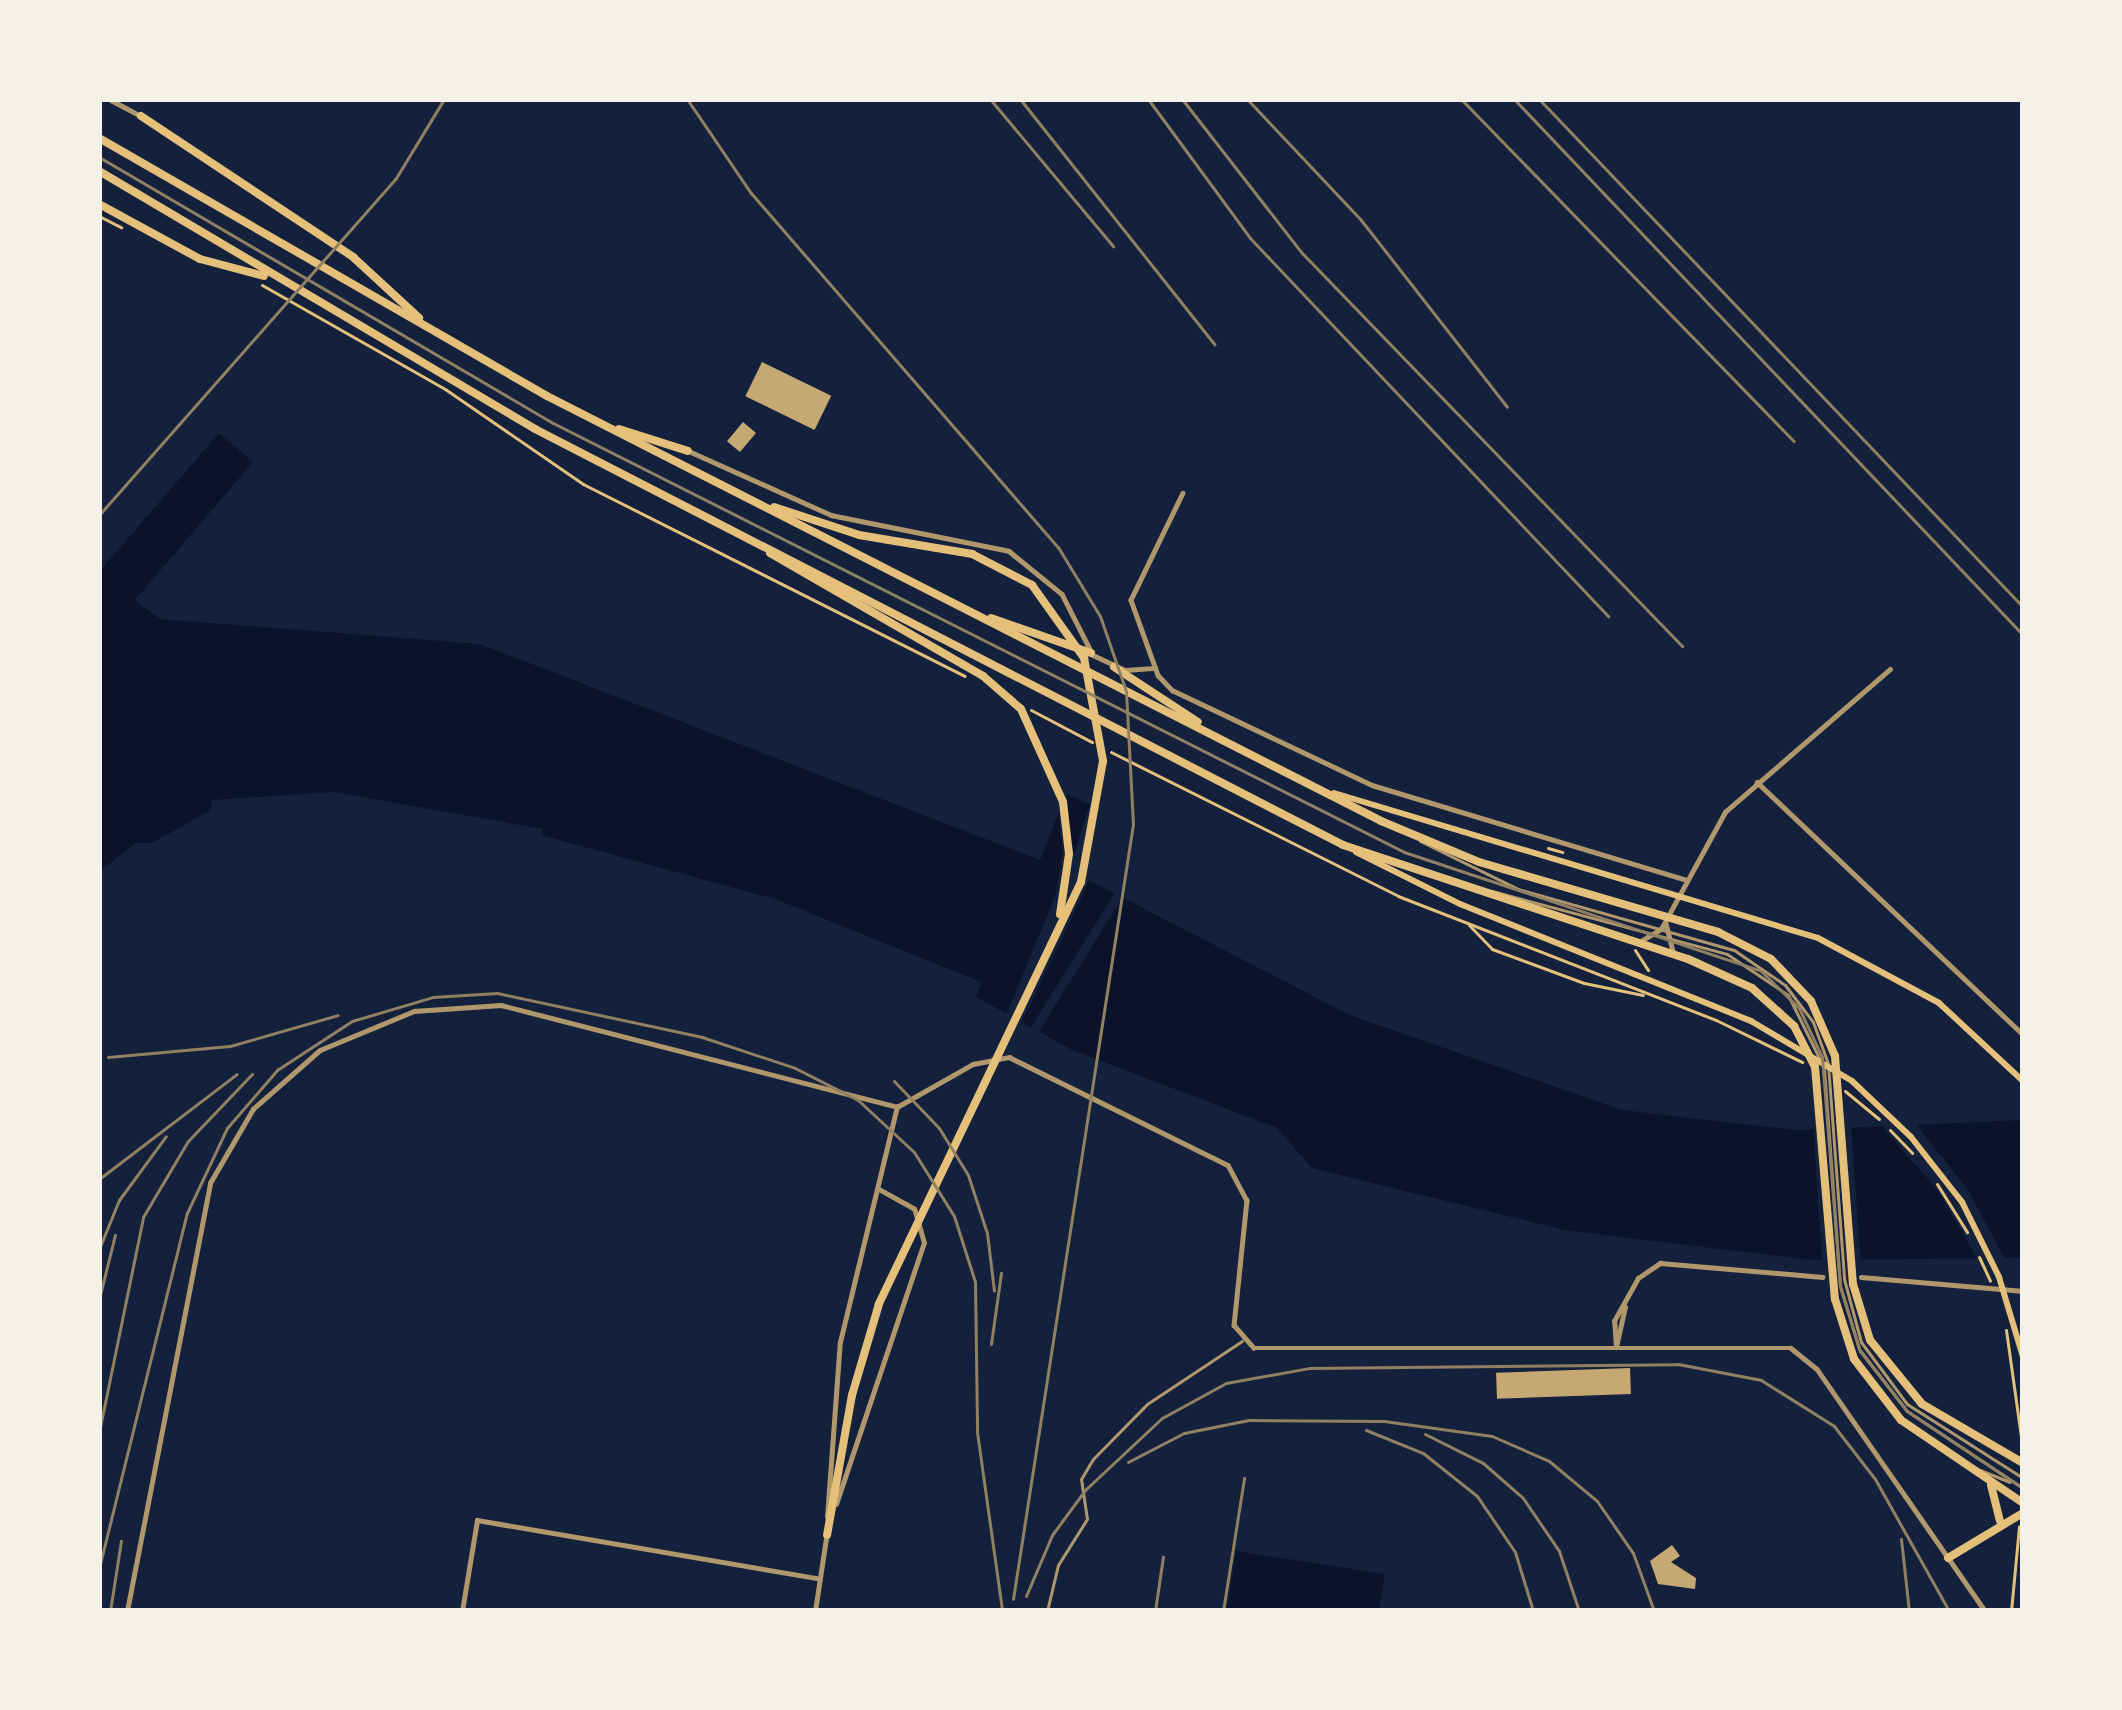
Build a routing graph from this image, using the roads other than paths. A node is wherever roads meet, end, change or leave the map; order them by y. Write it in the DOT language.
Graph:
graph roads {
  1 [pos="109,99"];
  2 [pos="141,116"];
  3 [pos="99,137"];
  4 [pos="99,171"];
  5 [pos="99,204"];
  6 [pos="283,283"];
  7 [pos="423,324"];
  8 [pos="594,421"];
  9 [pos="688,451"];
  10 [pos="734,492"];
  11 [pos="1183,493"];
  12 [pos="746,536"];
  13 [pos="975,614"];
  14 [pos="1091,652"];
  15 [pos="1114,667"];
  16 [pos="1156,668"];
  17 [pos="1890,669"];
  18 [pos="1204,727"];
  19 [pos="1297,778"];
  20 [pos="1757,782"];
  21 [pos="1381,821"];
  22 [pos="1343,845"];
  23 [pos="1687,880"];
  24 [pos="1443,884"];
  25 [pos="1667,918"];
  26 [pos="1662,932"];
  27 [pos="1055,933"];
  28 [pos="1632,946"];
  29 [pos="1677,955"];
  30 [pos="2023,1034"];
  31 [pos="2023,1081"];
  32 [pos="897,1107"];
  33 [pos="1832,1125"];
  34 [pos="878,1189"];
  35 [pos="1822,1277"];
  36 [pos="1846,1284"];
  37 [pos="2023,1291"];
  38 [pos="1242,1341"];
  39 [pos="1616,1348"];
  40 [pos="2023,1357"];
  41 [pos="1960,1462"];
  42 [pos="2023,1463"];
  43 [pos="1976,1472"];
  44 [pos="2023,1478"];
  45 [pos="2020,1487"];
  46 [pos="2023,1503"];
  47 [pos="2021,1516"];
  48 [pos="1998,1524"];
  49 [pos="827,1535"];
  50 [pos="1948,1558"];
  51 [pos="820,1578"];
  52 [pos="127,1611"];
  53 [pos="462,1611"];
  54 [pos="815,1611"];
  55 [pos="1047,1611"];
  56 [pos="1985,1611"];
  1 -- 2 [label="street"];
  2 -- 7 [label="main road"];
  3 -- 7 [label="main road"];
  4 -- 6 [label="main road"];
  5 -- 6 [label="main road"];
  6 -- 12 [label="main road"];
  7 -- 8 [label="main road"];
  8 -- 9 [label="main road"];
  8 -- 10 [label="main road"];
  9 -- 14 [label="street"];
  10 -- 13 [label="main road"];
  10 -- 27 [label="main road"];
  11 -- 16 [label="street"];
  12 -- 22 [label="main road"];
  12 -- 27 [label="main road"];
  13 -- 14 [label="main road"];
  13 -- 18 [label="main road"];
  14 -- 15 [label="street"];
  15 -- 16 [label="street"];
  15 -- 18 [label="main road"];
  16 -- 23 [label="street"];
  17 -- 20 [label="street"];
  18 -- 19 [label="main road"];
  19 -- 21 [label="main road"];
  19 -- 31 [label="main road"];
  20 -- 23 [label="street"];
  20 -- 30 [label="street"];
  21 -- 25 [label="main road"];
  21 -- 26 [label="lane"];
  22 -- 24 [label="main road"];
  22 -- 40 [label="main road"];
  23 -- 25 [label="street"];
  24 -- 26 [label="lane"];
  24 -- 28 [label="main road"];
  25 -- 26 [label="street"];
  25 -- 33 [label="main road"];
  26 -- 28 [label="street"];
  26 -- 29 [label="street"];
  26 -- 33 [label="lane"];
  27 -- 49 [label="main road"];
  28 -- 29 [label="main road"];
  29 -- 33 [label="main road"];
  32 -- 34 [label="street"];
  32 -- 38 [label="street"];
  32 -- 52 [label="street"];
  33 -- 36 [label="main road"];
  33 -- 36 [label="main road"];
  34 -- 49 [label="street"];
  34 -- 49 [label="street"];
  35 -- 39 [label="street"];
  36 -- 37 [label="street"];
  36 -- 41 [label="main road"];
  36 -- 42 [label="main road"];
  36 -- 44 [label="lane"];
  36 -- 45 [label="lane"];
  38 -- 39 [label="street"];
  38 -- 55 [label="lane"];
  39 -- 50 [label="street"];
  41 -- 43 [label="main road"];
  41 -- 45 [label="lane"];
  43 -- 46 [label="main road"];
  43 -- 48 [label="main road"];
  47 -- 48 [label="main road"];
  48 -- 50 [label="main road"];
  49 -- 51 [label="street"];
  50 -- 56 [label="street"];
  51 -- 53 [label="street"];
  51 -- 54 [label="street"];
}
